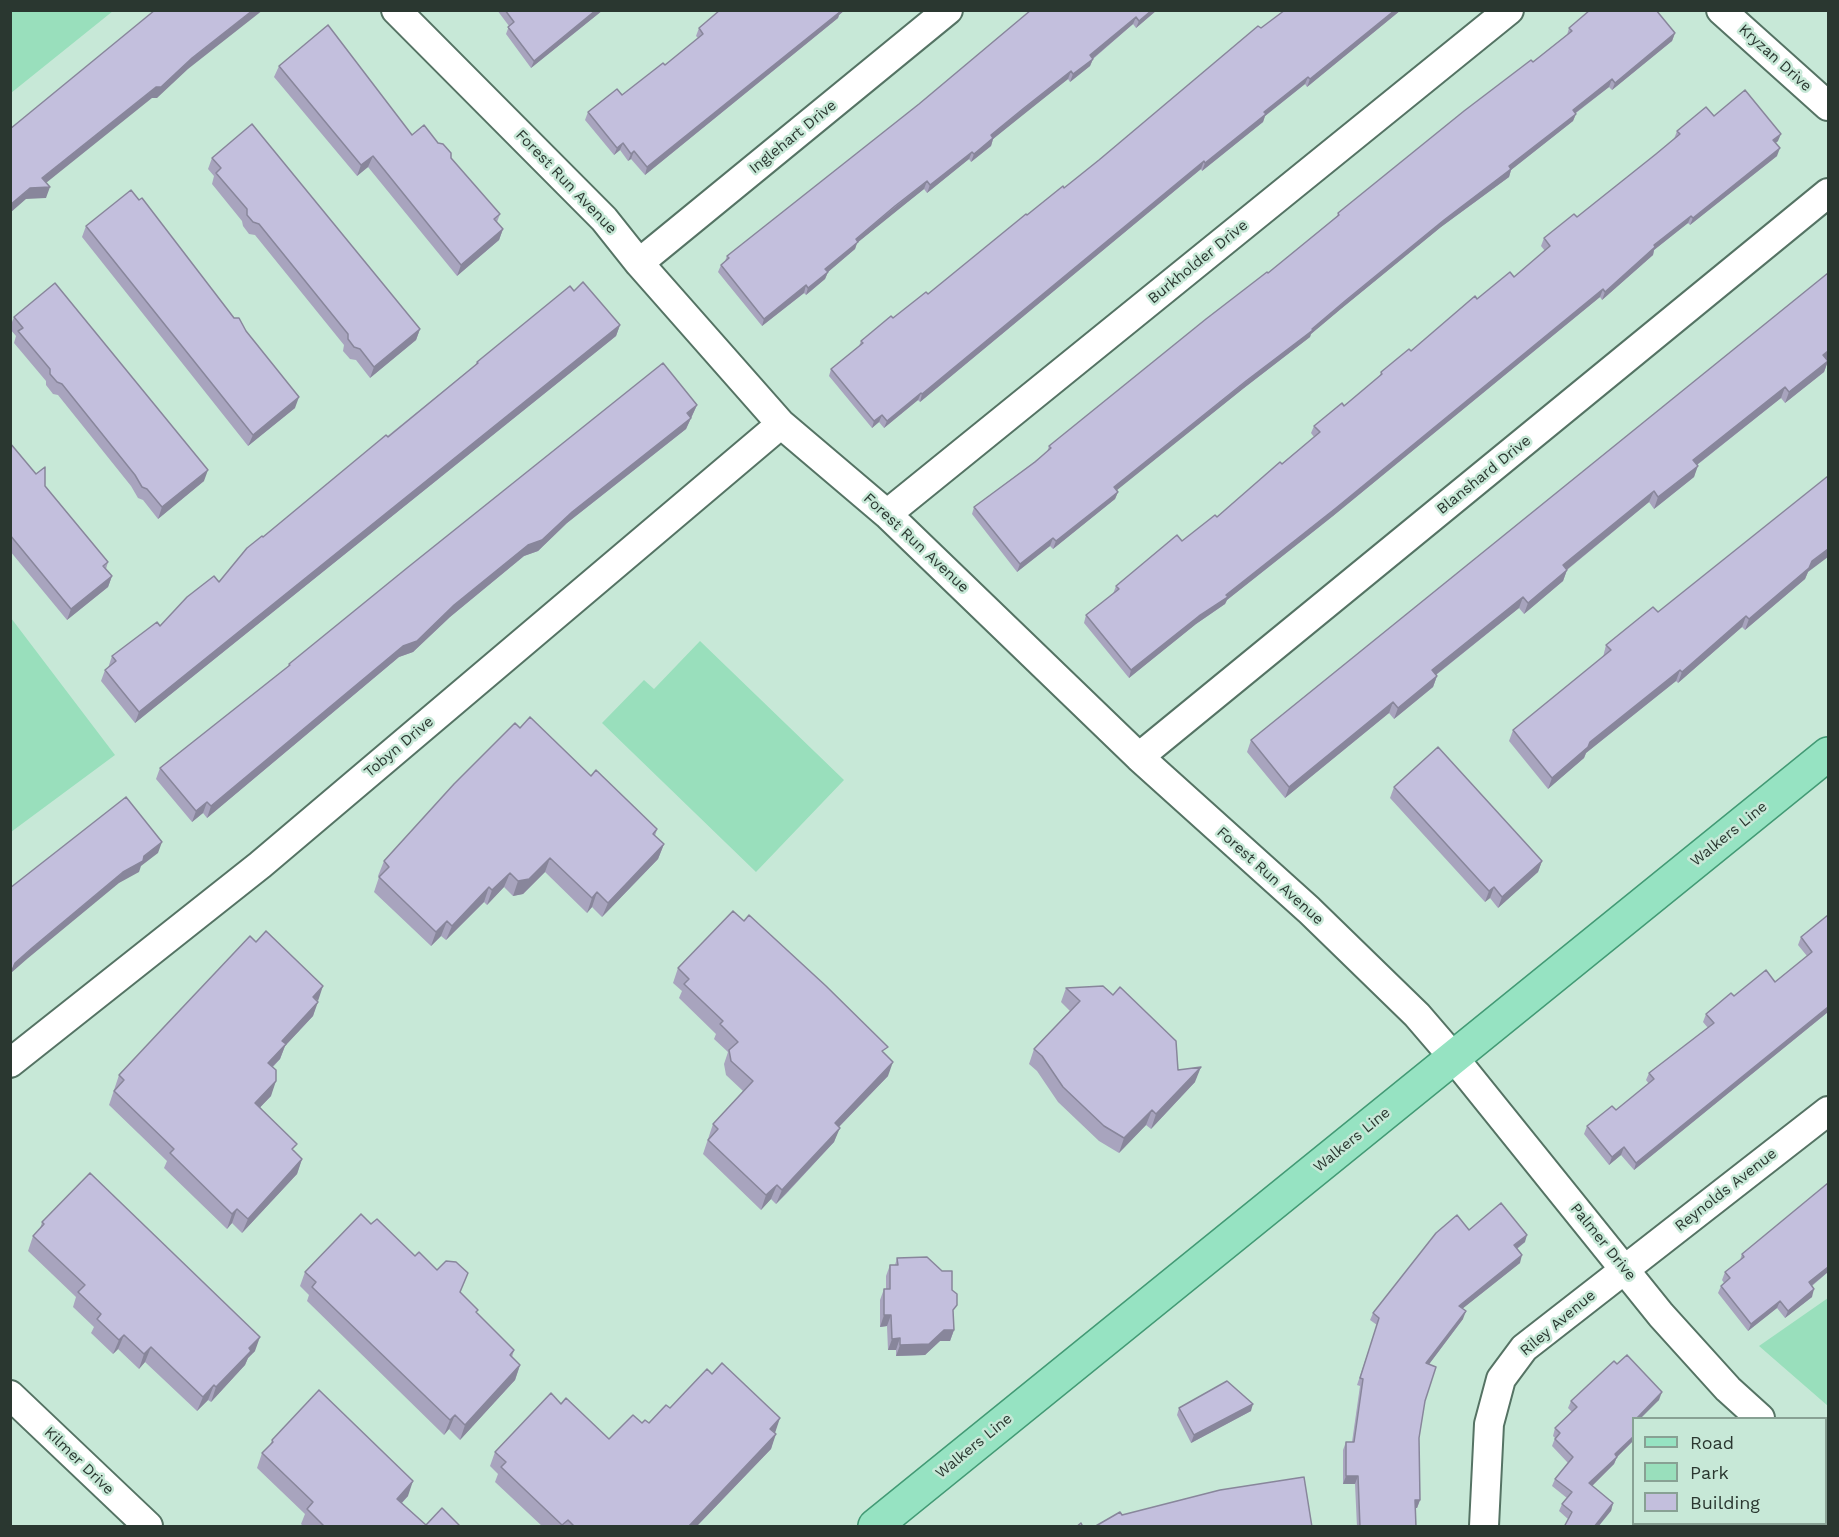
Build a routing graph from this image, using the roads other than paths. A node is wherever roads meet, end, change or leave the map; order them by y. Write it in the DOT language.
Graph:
graph roads {
  1 [pos="396,10"];
  2 [pos="948,10"];
  3 [pos="1509,10"];
  4 [pos="1721,10"];
  5 [pos="1828,106"];
  6 [pos="1828,193"];
  7 [pos="639,262"];
  8 [pos="781,424"];
  9 [pos="887,514"];
  10 [pos="1828,754"];
  11 [pos="1139,757"];
  12 [pos="1454,1058"];
  13 [pos="10,1064"];
  14 [pos="1828,1111"];
  15 [pos="1624,1268"];
  16 [pos="10,1395"];
  17 [pos="1758,1417"];
  18 [pos="148,1527"];
  19 [pos="875,1527"];
  20 [pos="1484,1527"];
  1 -- 7 [label="street, Forest Run Avenue"];
  2 -- 7 [label="street, Inglehart Drive"];
  3 -- 9 [label="street, Burkholder Drive"];
  4 -- 5 [label="street, Kryzan Drive"];
  6 -- 11 [label="street, Blanshard Drive"];
  7 -- 8 [label="street, Forest Run Avenue"];
  8 -- 9 [label="street, Forest Run Avenue"];
  8 -- 13 [label="street, Tobyn Drive"];
  9 -- 11 [label="street, Forest Run Avenue"];
  10 -- 12 [label="main road, Walkers Line"];
  11 -- 12 [label="street, Forest Run Avenue"];
  12 -- 15 [label="street, Palmer Drive"];
  12 -- 19 [label="main road, Walkers Line"];
  14 -- 15 [label="street, Reynolds Avenue"];
  15 -- 17 [label="street, Palmer Drive"];
  15 -- 20 [label="street, Riley Avenue"];
  16 -- 18 [label="street, Kilmer Drive"];
}
